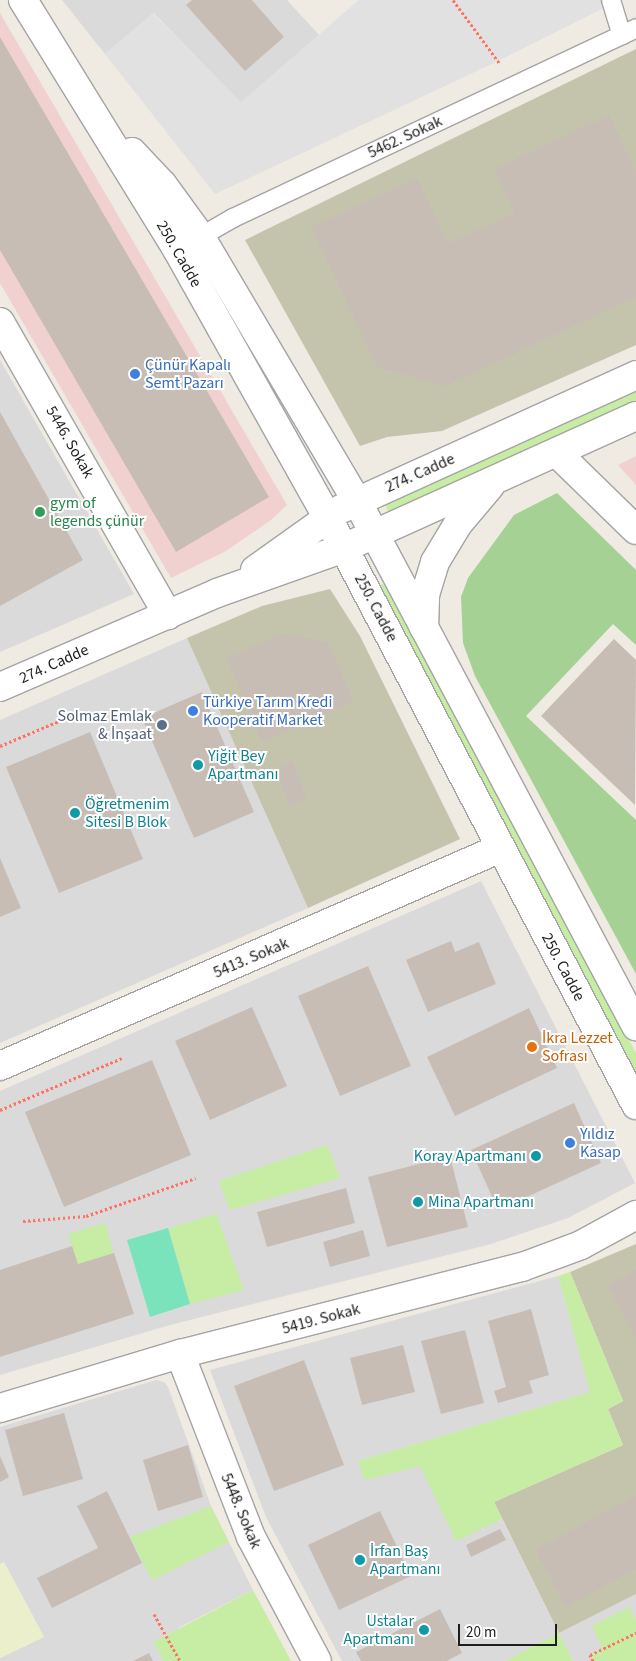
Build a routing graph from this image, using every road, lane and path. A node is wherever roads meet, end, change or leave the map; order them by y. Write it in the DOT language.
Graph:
graph roads {
  1 [pos="23,0"];
  2 [pos="453,0"];
  3 [pos="611,0"];
  4 [pos="629,31"];
  5 [pos="515,85"];
  6 [pos="99,120"];
  7 [pos="200,236"];
  8 [pos="178,251"];
  9 [pos="0,322"];
  10 [pos="636,376"];
  11 [pos="636,416"];
  12 [pos="557,453"];
  13 [pos="498,479"];
  14 [pos="357,501"];
  15 [pos="328,518"];
  16 [pos="636,530"];
  17 [pos="374,535"];
  18 [pos="344,548"];
  19 [pos="217,593"];
  20 [pos="168,615"];
  21 [pos="424,630"];
  22 [pos="0,688"];
  23 [pos="80,712"];
  24 [pos="0,746"];
  25 [pos="501,848"];
  26 [pos="636,1026"];
  27 [pos="122,1058"];
  28 [pos="0,1066"];
  29 [pos="636,1105"];
  30 [pos="0,1110"];
  31 [pos="196,1178"];
  32 [pos="636,1215"];
  33 [pos="23,1221"];
  34 [pos="180,1354"];
  35 [pos="0,1408"];
  36 [pos="154,1614"];
  37 [pos="636,1633"];
  38 [pos="180,1661"];
  39 [pos="317,1661"];
  40 [pos="593,1661"];
  1 -- 6 [label="street, 250. Cadde"];
  2 -- 5 [label="path"];
  3 -- 4 [label="lane"];
  4 -- 5 [label="lane, 5462. Sokak"];
  5 -- 7 [label="lane, 5462. Sokak"];
  6 -- 7 [label="street, 250. Cadde"];
  6 -- 8 [label="street, 250. Cadde"];
  7 -- 8 [label="lane, 5462. Sokak"];
  7 -- 14 [label="street, 250. Cadde"];
  8 -- 15 [label="street, 250. Cadde"];
  9 -- 20 [label="street, 5446. Sokak"];
  10 -- 14 [label="street, 274. Cadde"];
  11 -- 12 [label="street, 274. Cadde"];
  12 -- 13 [label="street, 274. Cadde"];
  12 -- 16 [label="street"];
  13 -- 17 [label="street, 274. Cadde"];
  13 -- 21 [label="street"];
  14 -- 15 [label="street, 274. Cadde"];
  14 -- 17 [label="street, 250. Cadde"];
  15 -- 18 [label="street, 250. Cadde"];
  15 -- 19 [label="street, 274. Cadde"];
  17 -- 18 [label="street, 274. Cadde"];
  17 -- 21 [label="street, 250. Cadde"];
  18 -- 19 [label="street, 274. Cadde"];
  18 -- 25 [label="street, 250. Cadde"];
  19 -- 20 [label="street, 274. Cadde"];
  20 -- 22 [label="street, 274. Cadde"];
  21 -- 26 [label="street, 250. Cadde"];
  23 -- 24 [label="path"];
  25 -- 28 [label="street, 5413. Sokak"];
  25 -- 29 [label="street, 250. Cadde"];
  27 -- 30 [label="path"];
  31 -- 33 [label="path"];
  32 -- 34 [label="street, 5419. Sokak"];
  34 -- 35 [label="street, 5419. Sokak"];
  34 -- 39 [label="street, 5448. Sokak"];
  36 -- 38 [label="path"];
  37 -- 40 [label="path"];
}
